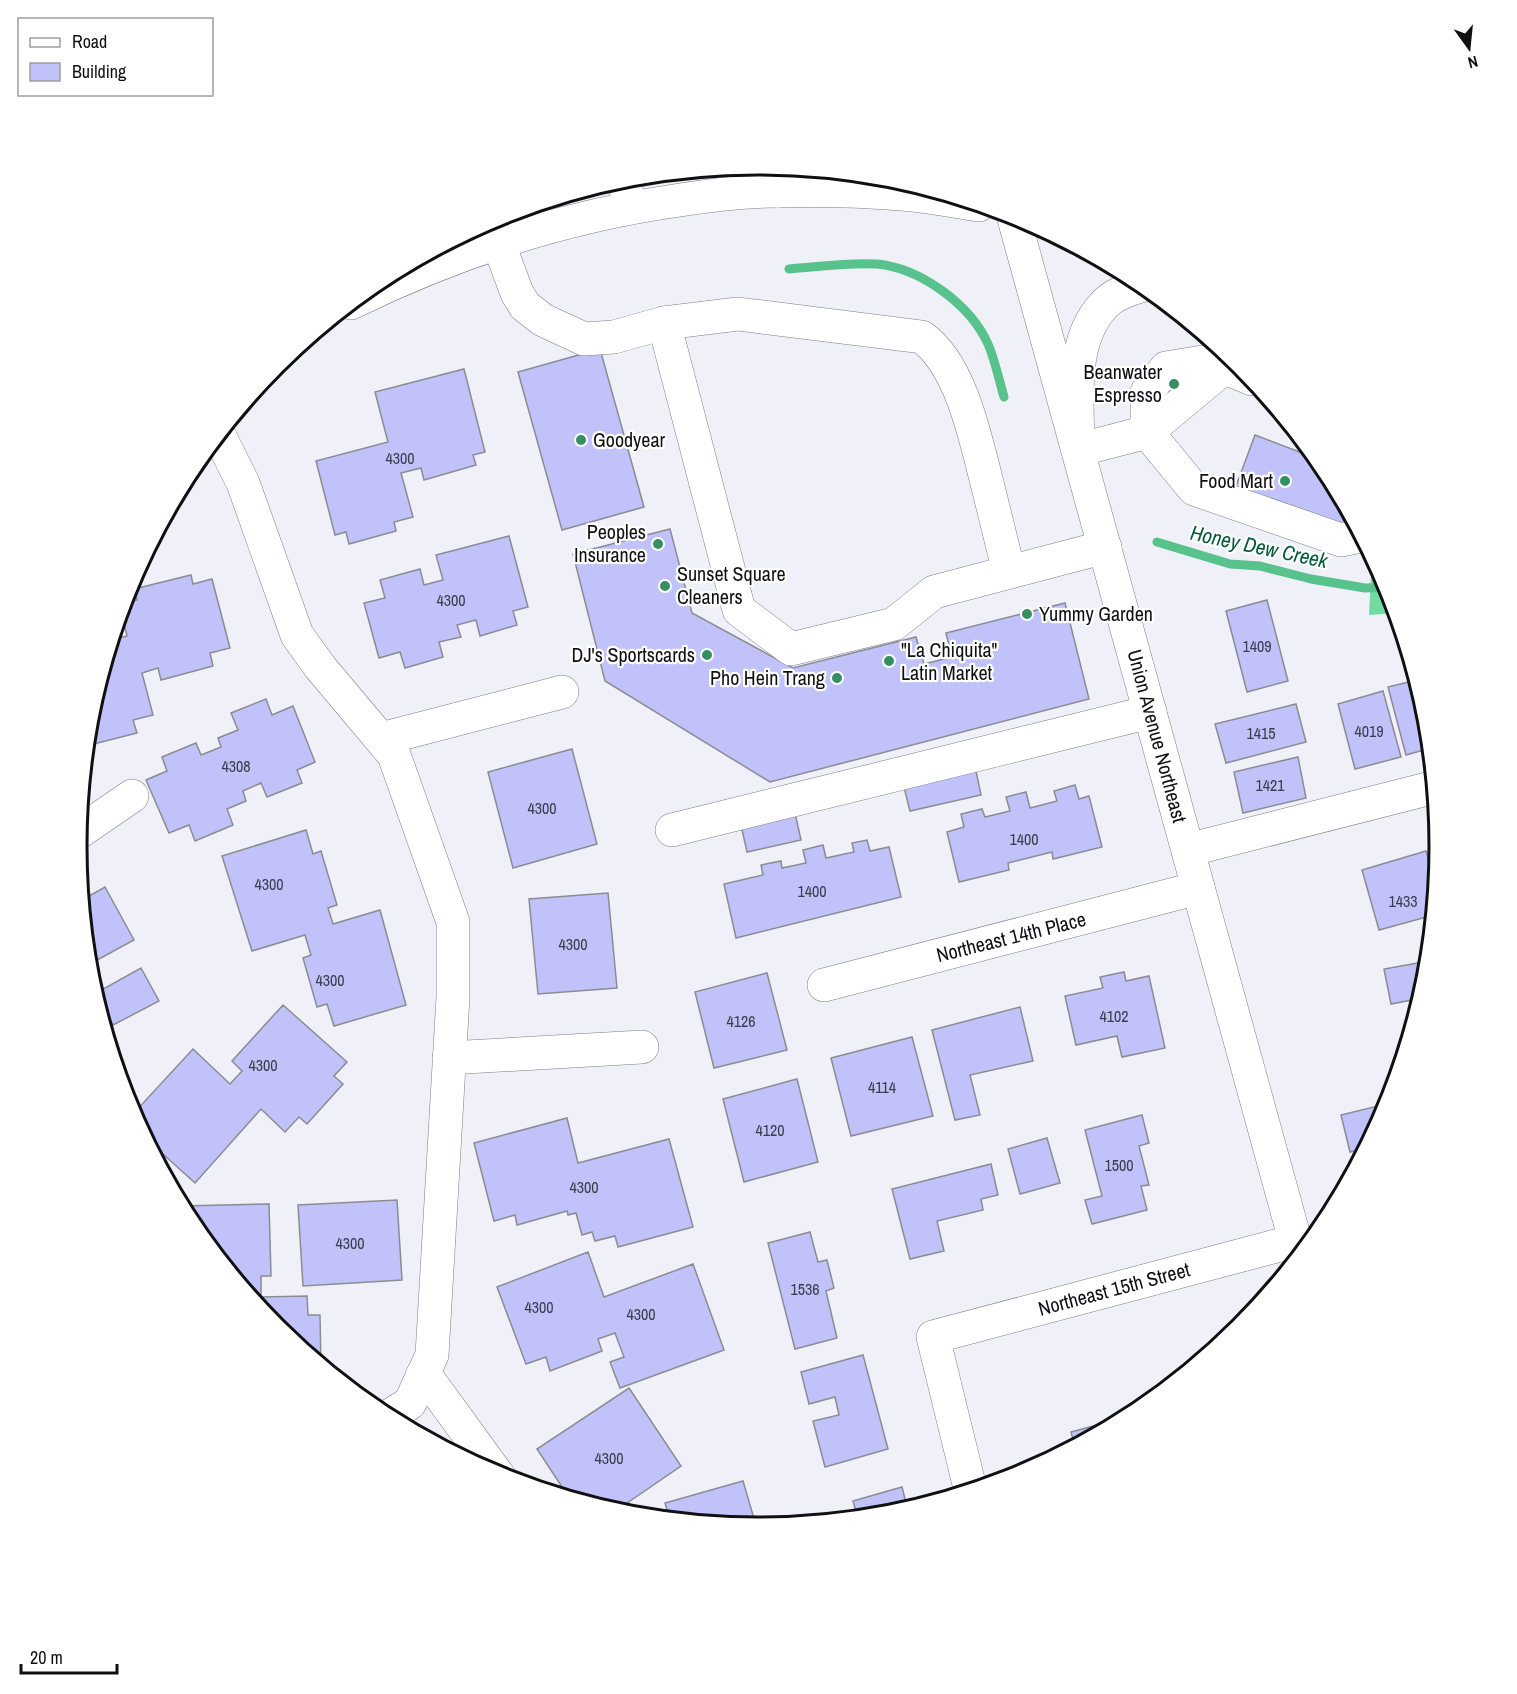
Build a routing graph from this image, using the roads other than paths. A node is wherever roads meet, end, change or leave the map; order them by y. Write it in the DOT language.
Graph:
graph roads {
  1 [pos="778,179"];
  2 [pos="627,193"];
  3 [pos="934,199"];
  4 [pos="1017,228"];
  5 [pos="498,242"];
  6 [pos="457,248"];
  7 [pos="422,266"];
  8 [pos="1131,289"];
  9 [pos="664,323"];
  10 [pos="1230,370"];
  11 [pos="1147,432"];
  12 [pos="223,442"];
  13 [pos="1078,450"];
  14 [pos="1354,537"];
  15 [pos="1105,547"];
  16 [pos="1009,572"];
  17 [pos="562,692"];
  18 [pos="1150,712"];
  19 [pos="381,739"];
  20 [pos="1427,789"];
  21 [pos="132,796"];
  22 [pos="87,827"];
  23 [pos="672,830"];
  24 [pos="1188,850"];
  25 [pos="1198,888"];
  26 [pos="824,985"];
  27 [pos="642,1047"];
  28 [pos="449,1058"];
  29 [pos="1296,1249"];
  30 [pos="1297,1249"];
  31 [pos="422,1376"];
  32 [pos="396,1412"];
  33 [pos="487,1460"];
  34 [pos="969,1484"];
  1 -- 2 [label="street"];
  1 -- 3 [label="street"];
  2 -- 5 [label="street"];
  4 -- 13 [label="street, Union Avenue Northeast"];
  5 -- 6 [label="street"];
  5 -- 9 [label="street"];
  6 -- 7 [label="street"];
  8 -- 13 [label="street"];
  9 -- 16 [label="street"];
  9 -- 16 [label="street"];
  10 -- 11 [label="street"];
  11 -- 13 [label="street"];
  11 -- 14 [label="street"];
  12 -- 19 [label="street"];
  13 -- 15 [label="street, Union Avenue Northeast"];
  15 -- 16 [label="street"];
  15 -- 18 [label="street, Union Avenue Northeast"];
  17 -- 19 [label="street"];
  18 -- 23 [label="street"];
  18 -- 24 [label="street, Union Avenue Northeast"];
  19 -- 28 [label="street"];
  20 -- 24 [label="street"];
  21 -- 22 [label="street"];
  24 -- 25 [label="street, Union Avenue Northeast"];
  25 -- 26 [label="street, Northeast 14th Place"];
  25 -- 30 [label="street, Union Avenue Northeast"];
  27 -- 28 [label="street"];
  28 -- 31 [label="street"];
  29 -- 34 [label="street, Northeast 15th Street"];
  31 -- 32 [label="street"];
  31 -- 33 [label="street"];
}
